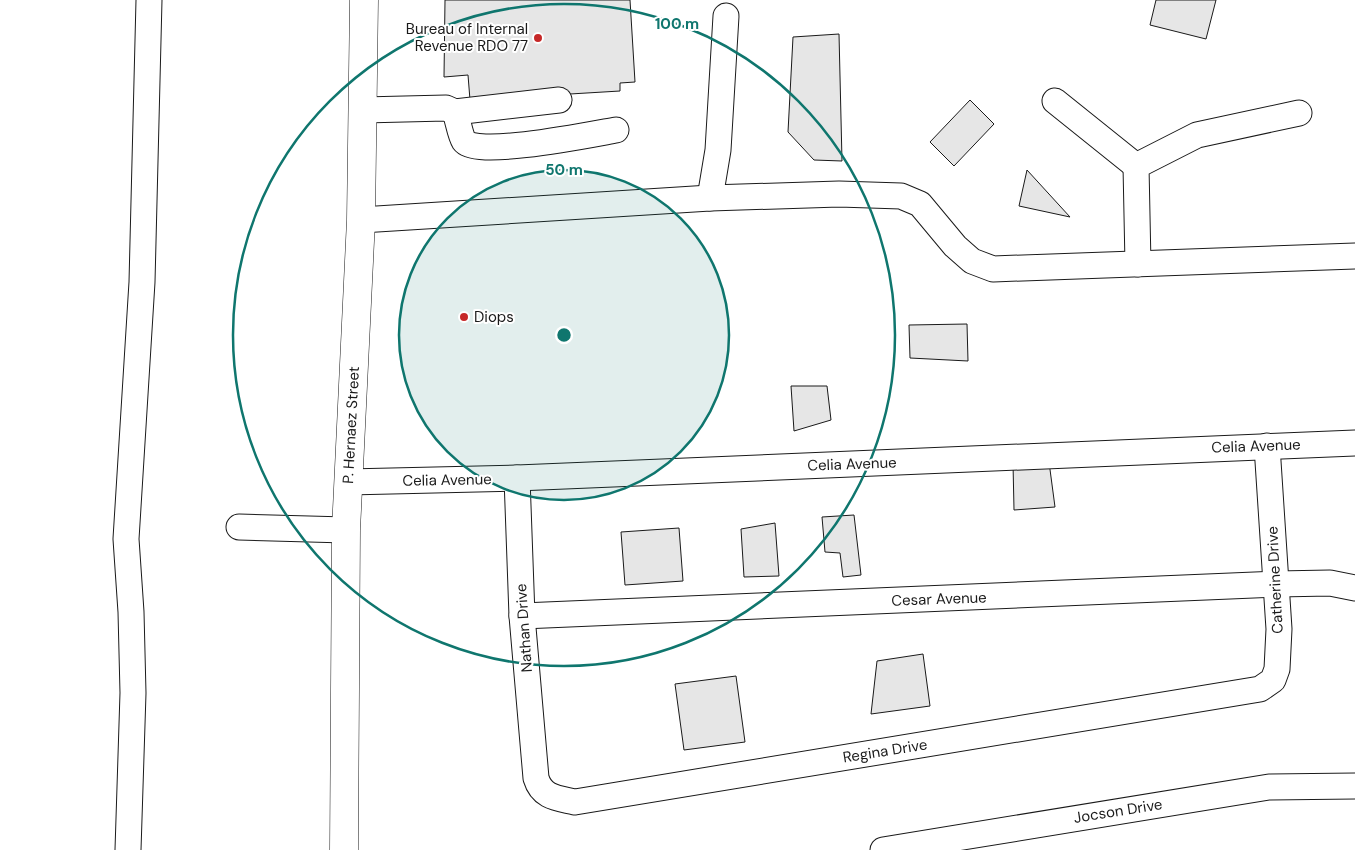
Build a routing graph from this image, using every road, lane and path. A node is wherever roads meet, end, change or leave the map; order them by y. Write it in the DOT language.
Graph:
graph roads {
  1 [pos="149,0"];
  2 [pos="364,0"];
  3 [pos="726,16"];
  4 [pos="559,100"];
  5 [pos="1055,101"];
  6 [pos="362,110"];
  7 [pos="455,112"];
  8 [pos="1299,113"];
  9 [pos="616,130"];
  10 [pos="1136,166"];
  11 [pos="710,198"];
  12 [pos="361,220"];
  13 [pos="1355,256"];
  14 [pos="1138,264"];
  15 [pos="1355,443"];
  16 [pos="1267,446"];
  17 [pos="517,478"];
  18 [pos="348,482"];
  19 [pos="239,528"];
  20 [pos="346,530"];
  21 [pos="1277,584"];
  22 [pos="1355,588"];
  23 [pos="522,616"];
  24 [pos="1243,691"];
  25 [pos="536,778"];
  26 [pos="1355,786"];
  27 [pos="987,841"];
  28 [pos="128,850"];
  29 [pos="344,850"];
  30 [pos="883,850"];
  1 -- 28 [label="street"];
  2 -- 6 [label="main road, P. Hernaez Street"];
  3 -- 11 [label="street"];
  4 -- 7 [label="street"];
  5 -- 10 [label="street"];
  6 -- 7 [label="street"];
  6 -- 12 [label="main road, P. Hernaez Street"];
  7 -- 9 [label="street"];
  8 -- 10 [label="street"];
  10 -- 14 [label="street"];
  11 -- 12 [label="street"];
  11 -- 14 [label="street"];
  12 -- 18 [label="main road, P. Hernaez Street"];
  13 -- 14 [label="street"];
  15 -- 16 [label="street, Celia Avenue"];
  16 -- 17 [label="street, Celia Avenue"];
  16 -- 21 [label="street, Catherine Drive"];
  17 -- 18 [label="street, Celia Avenue"];
  17 -- 23 [label="street, Nathan Drive"];
  18 -- 20 [label="main road, P. Hernaez Street"];
  19 -- 20 [label="street"];
  20 -- 29 [label="main road, P. Hernaez Street"];
  21 -- 22 [label="street, Cesar Avenue"];
  21 -- 23 [label="street, Cesar Avenue"];
  21 -- 24 [label="street, Catherine Drive"];
  23 -- 25 [label="street, Nathan Drive"];
  24 -- 25 [label="street, Regina Drive"];
  26 -- 27 [label="street, Jocson Drive"];
  27 -- 30 [label="street, Jocson Drive"];
}
